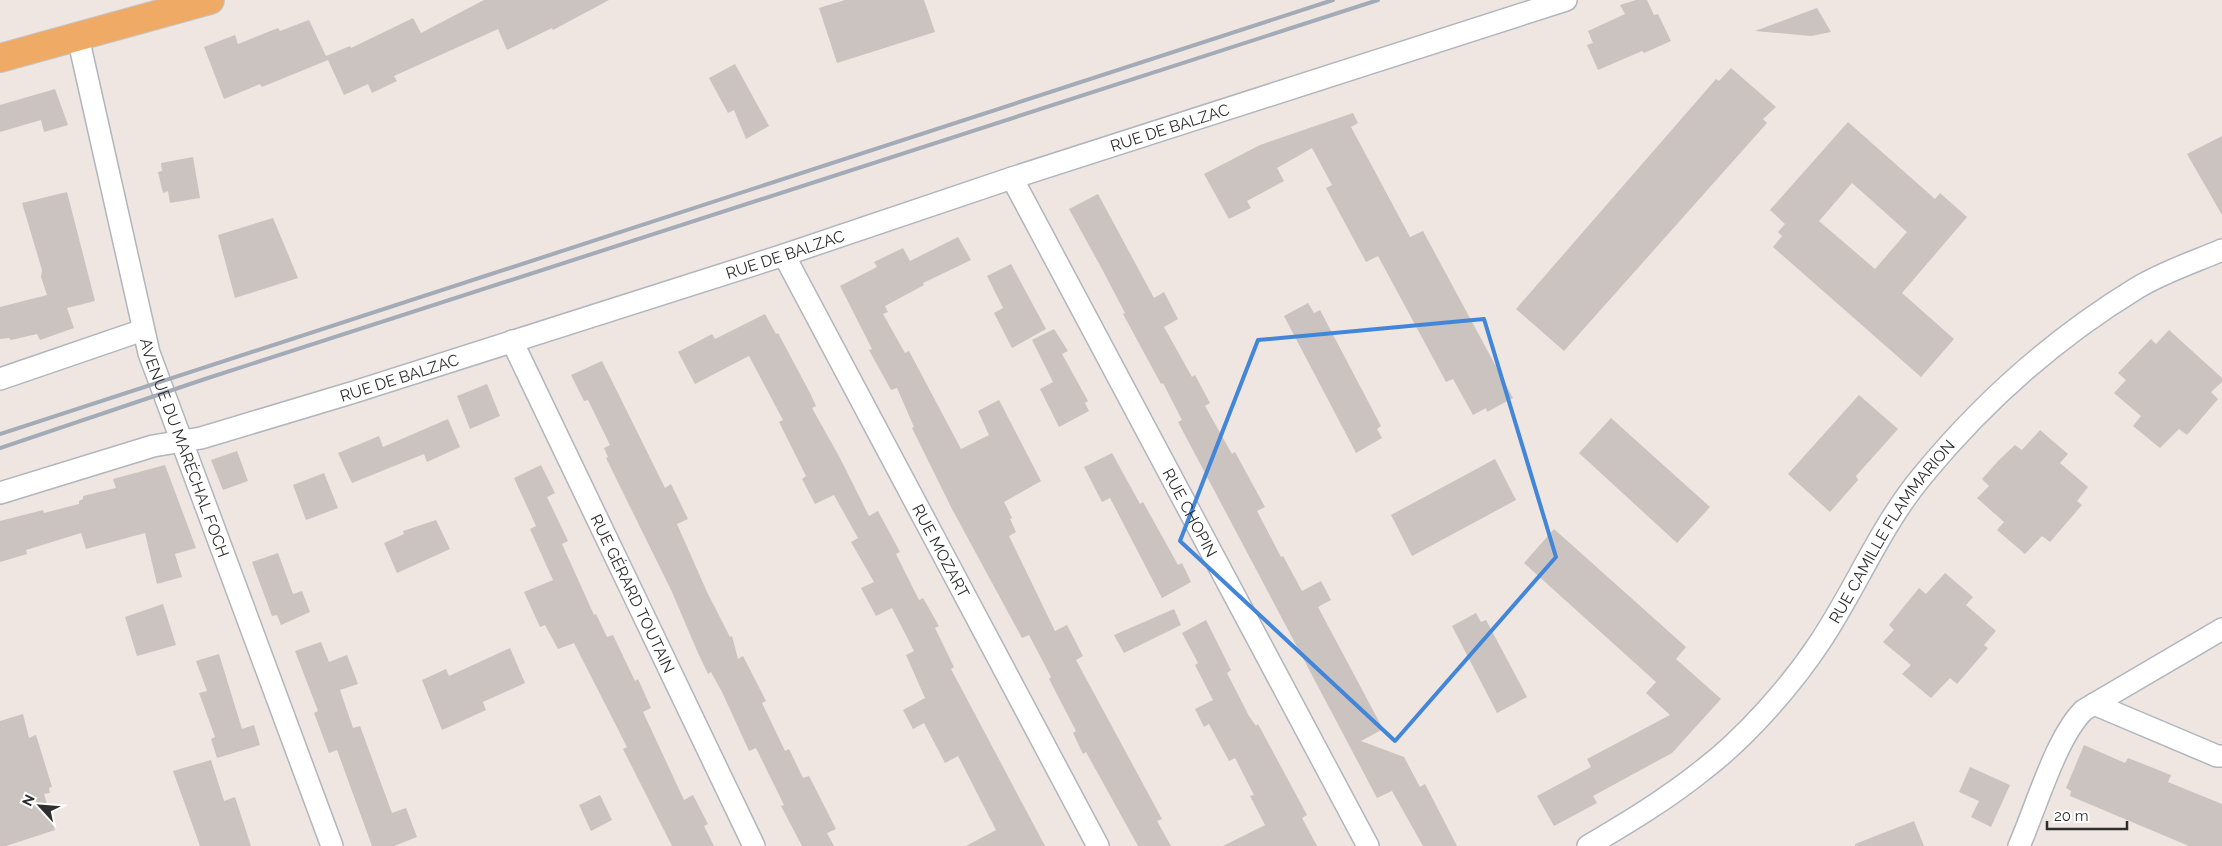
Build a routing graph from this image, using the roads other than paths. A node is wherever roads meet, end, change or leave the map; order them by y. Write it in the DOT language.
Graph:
graph roads {
  1 [pos="1566,0"];
  2 [pos="205,1"];
  3 [pos="78,37"];
  4 [pos="0,58"];
  5 [pos="1012,178"];
  6 [pos="784,255"];
  7 [pos="2218,255"];
  8 [pos="143,330"];
  9 [pos="512,341"];
  10 [pos="0,379"];
  11 [pos="183,442"];
  12 [pos="0,493"];
  13 [pos="2222,629"];
  14 [pos="2094,704"];
  15 [pos="2222,756"];
  16 [pos="332,846"];
  17 [pos="754,846"];
  18 [pos="1098,846"];
  19 [pos="1368,846"];
  20 [pos="1588,846"];
  21 [pos="2020,846"];
  1 -- 5 [label="street, RUE DE BALZAC"];
  2 -- 3 [label="main road"];
  3 -- 4 [label="main road"];
  3 -- 8 [label="street, AVENUE DU MARÉCHAL FOCH"];
  5 -- 6 [label="street, RUE DE BALZAC"];
  5 -- 19 [label="street, RUE CHOPIN"];
  6 -- 9 [label="street, RUE DE BALZAC"];
  6 -- 18 [label="street, RUE MOZART"];
  7 -- 20 [label="street, RUE CAMILLE FLAMMARION"];
  8 -- 10 [label="street"];
  8 -- 11 [label="street, AVENUE DU MARÉCHAL FOCH"];
  9 -- 11 [label="street, RUE DE BALZAC"];
  9 -- 17 [label="street, RUE GÉRARD TOUTAIN"];
  11 -- 12 [label="street, RUE DE BALZAC"];
  11 -- 16 [label="street, AVENUE DU MARÉCHAL FOCH"];
  13 -- 14 [label="street"];
  14 -- 15 [label="street"];
  14 -- 21 [label="street"];
}
